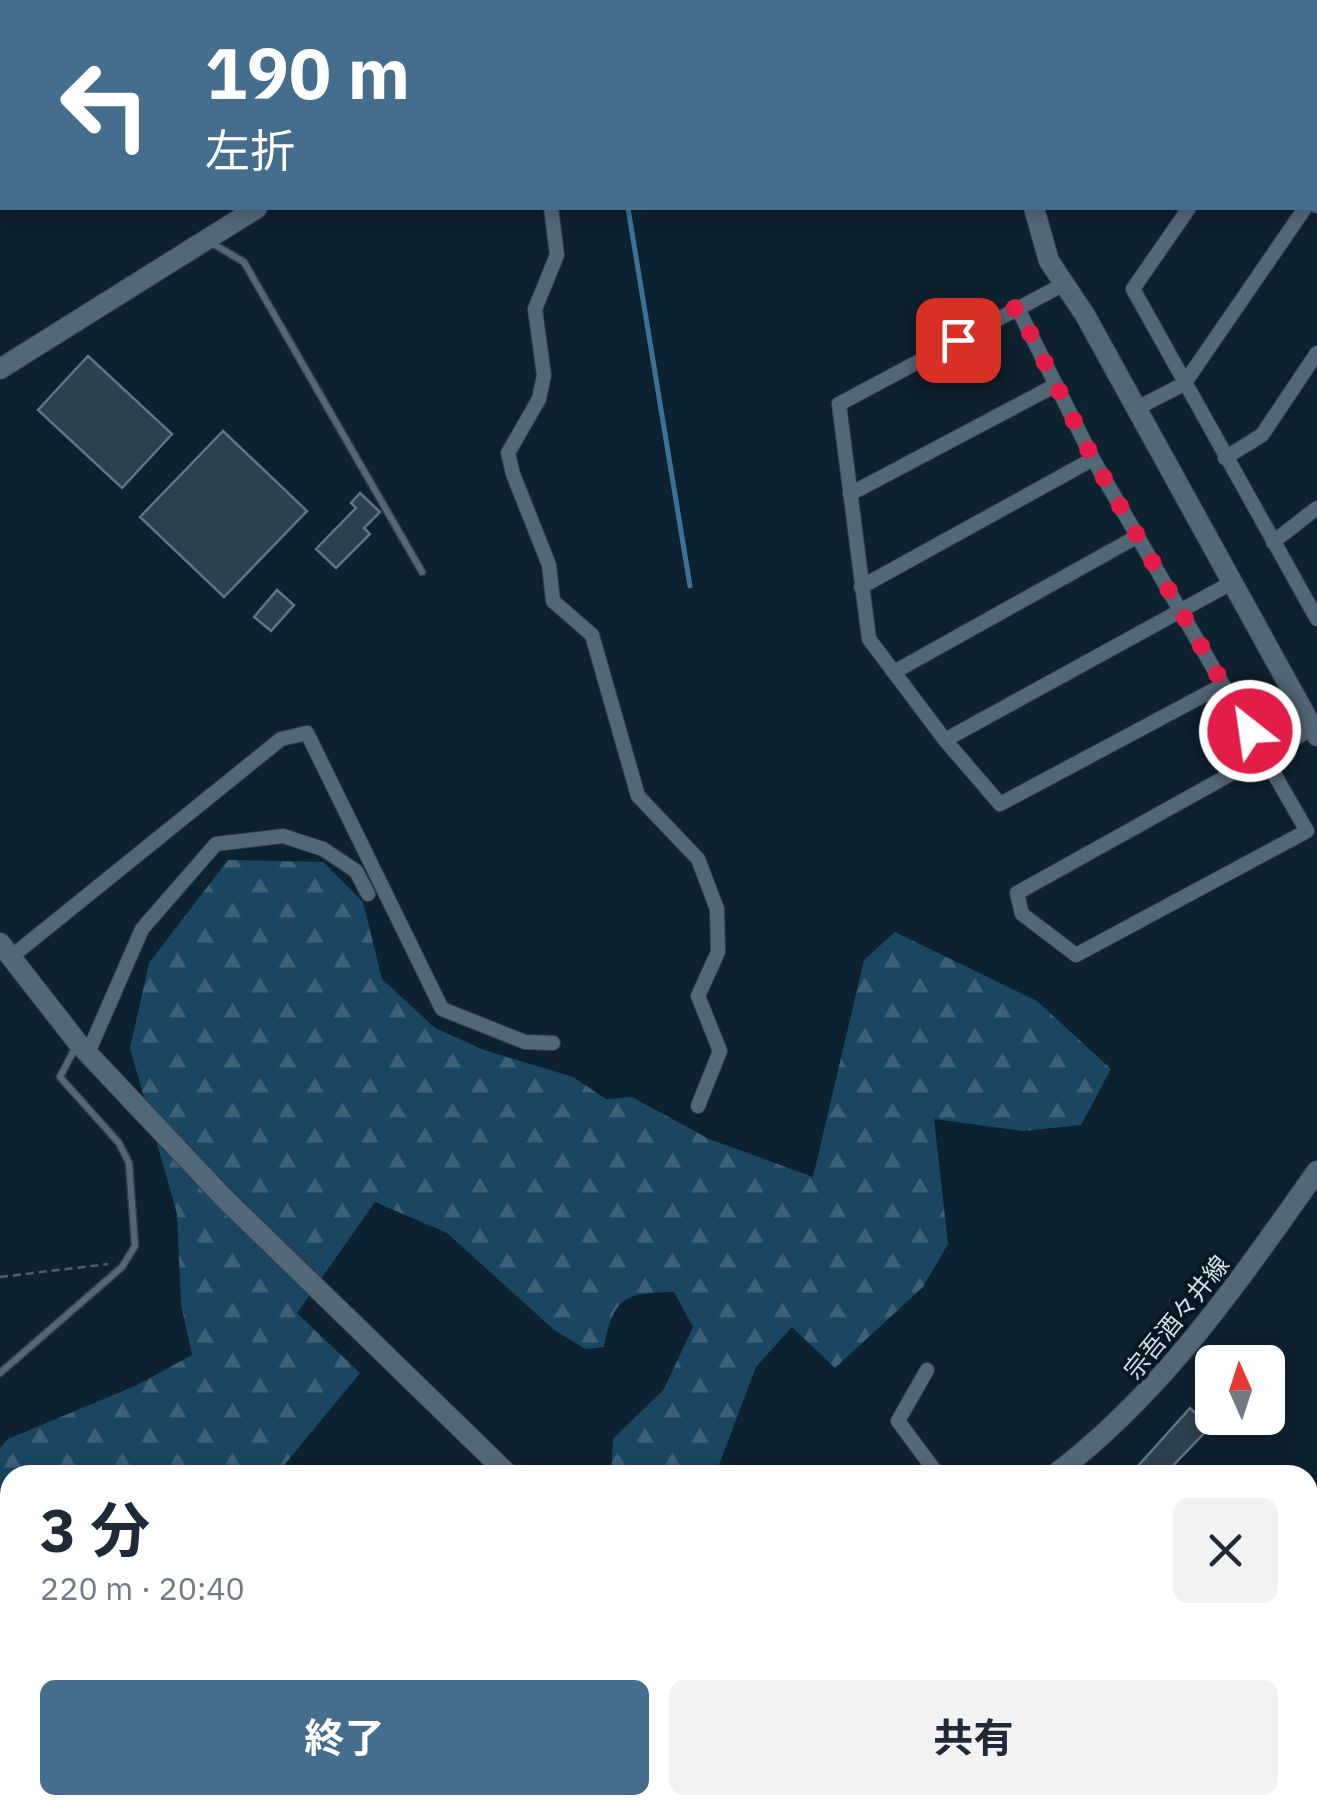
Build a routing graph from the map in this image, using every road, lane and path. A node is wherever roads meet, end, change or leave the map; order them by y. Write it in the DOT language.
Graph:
graph roads {
  1 [pos="254,210"];
  2 [pos="552,210"];
  3 [pos="1035,210"];
  4 [pos="1188,210"];
  5 [pos="1303,210"];
  6 [pos="204,238"];
  7 [pos="1064,284"];
  8 [pos="1017,307"];
  9 [pos="1317,352"];
  10 [pos="0,370"];
  11 [pos="1184,384"];
  12 [pos="1056,386"];
  13 [pos="1135,410"];
  14 [pos="1225,458"];
  15 [pos="1093,459"];
  16 [pos="850,494"];
  17 [pos="1317,508"];
  18 [pos="1138,536"];
  19 [pos="1273,542"];
  20 [pos="422,572"];
  21 [pos="1231,582"];
  22 [pos="861,586"];
  23 [pos="1180,610"];
  24 [pos="1317,619"];
  25 [pos="894,672"];
  26 [pos="1224,684"];
  27 [pos="1315,730"];
  28 [pos="945,740"];
  29 [pos="1264,754"];
  30 [pos="368,894"];
  31 [pos="5,950"];
  32 [pos="552,1043"];
  33 [pos="83,1048"];
  34 [pos="698,1106"];
  35 [pos="1317,1171"];
  36 [pos="125,1262"];
  37 [pos="0,1277"];
  38 [pos="927,1370"];
  39 [pos="0,1373"];
  40 [pos="499,1465"];
  41 [pos="931,1465"];
  42 [pos="1067,1465"];
  1 -- 6 [label="street"];
  2 -- 34 [label="street"];
  3 -- 7 [label="street"];
  4 -- 11 [label="street"];
  5 -- 11 [label="street"];
  6 -- 10 [label="street"];
  6 -- 20 [label="lane"];
  7 -- 8 [label="street"];
  7 -- 13 [label="street"];
  8 -- 12 [label="street"];
  8 -- 16 [label="street"];
  9 -- 14 [label="street"];
  11 -- 13 [label="street"];
  11 -- 14 [label="street"];
  12 -- 15 [label="street"];
  12 -- 16 [label="street"];
  13 -- 21 [label="street"];
  14 -- 19 [label="street"];
  15 -- 18 [label="street"];
  15 -- 22 [label="street"];
  16 -- 22 [label="street"];
  17 -- 19 [label="street"];
  18 -- 23 [label="street"];
  18 -- 25 [label="street"];
  19 -- 24 [label="street"];
  21 -- 23 [label="street"];
  21 -- 27 [label="street"];
  22 -- 25 [label="street"];
  23 -- 26 [label="street"];
  23 -- 28 [label="street"];
  25 -- 28 [label="street"];
  26 -- 28 [label="street"];
  26 -- 29 [label="street"];
  27 -- 29 [label="street"];
  29 -- 29 [label="street"];
  30 -- 33 [label="street"];
  31 -- 32 [label="street"];
  31 -- 33 [label="street"];
  33 -- 36 [label="lane"];
  33 -- 40 [label="street"];
  35 -- 42 [label="street, 宗吾酒々井線"];
  36 -- 37 [label="path"];
  36 -- 39 [label="lane"];
  38 -- 41 [label="street"];
}
